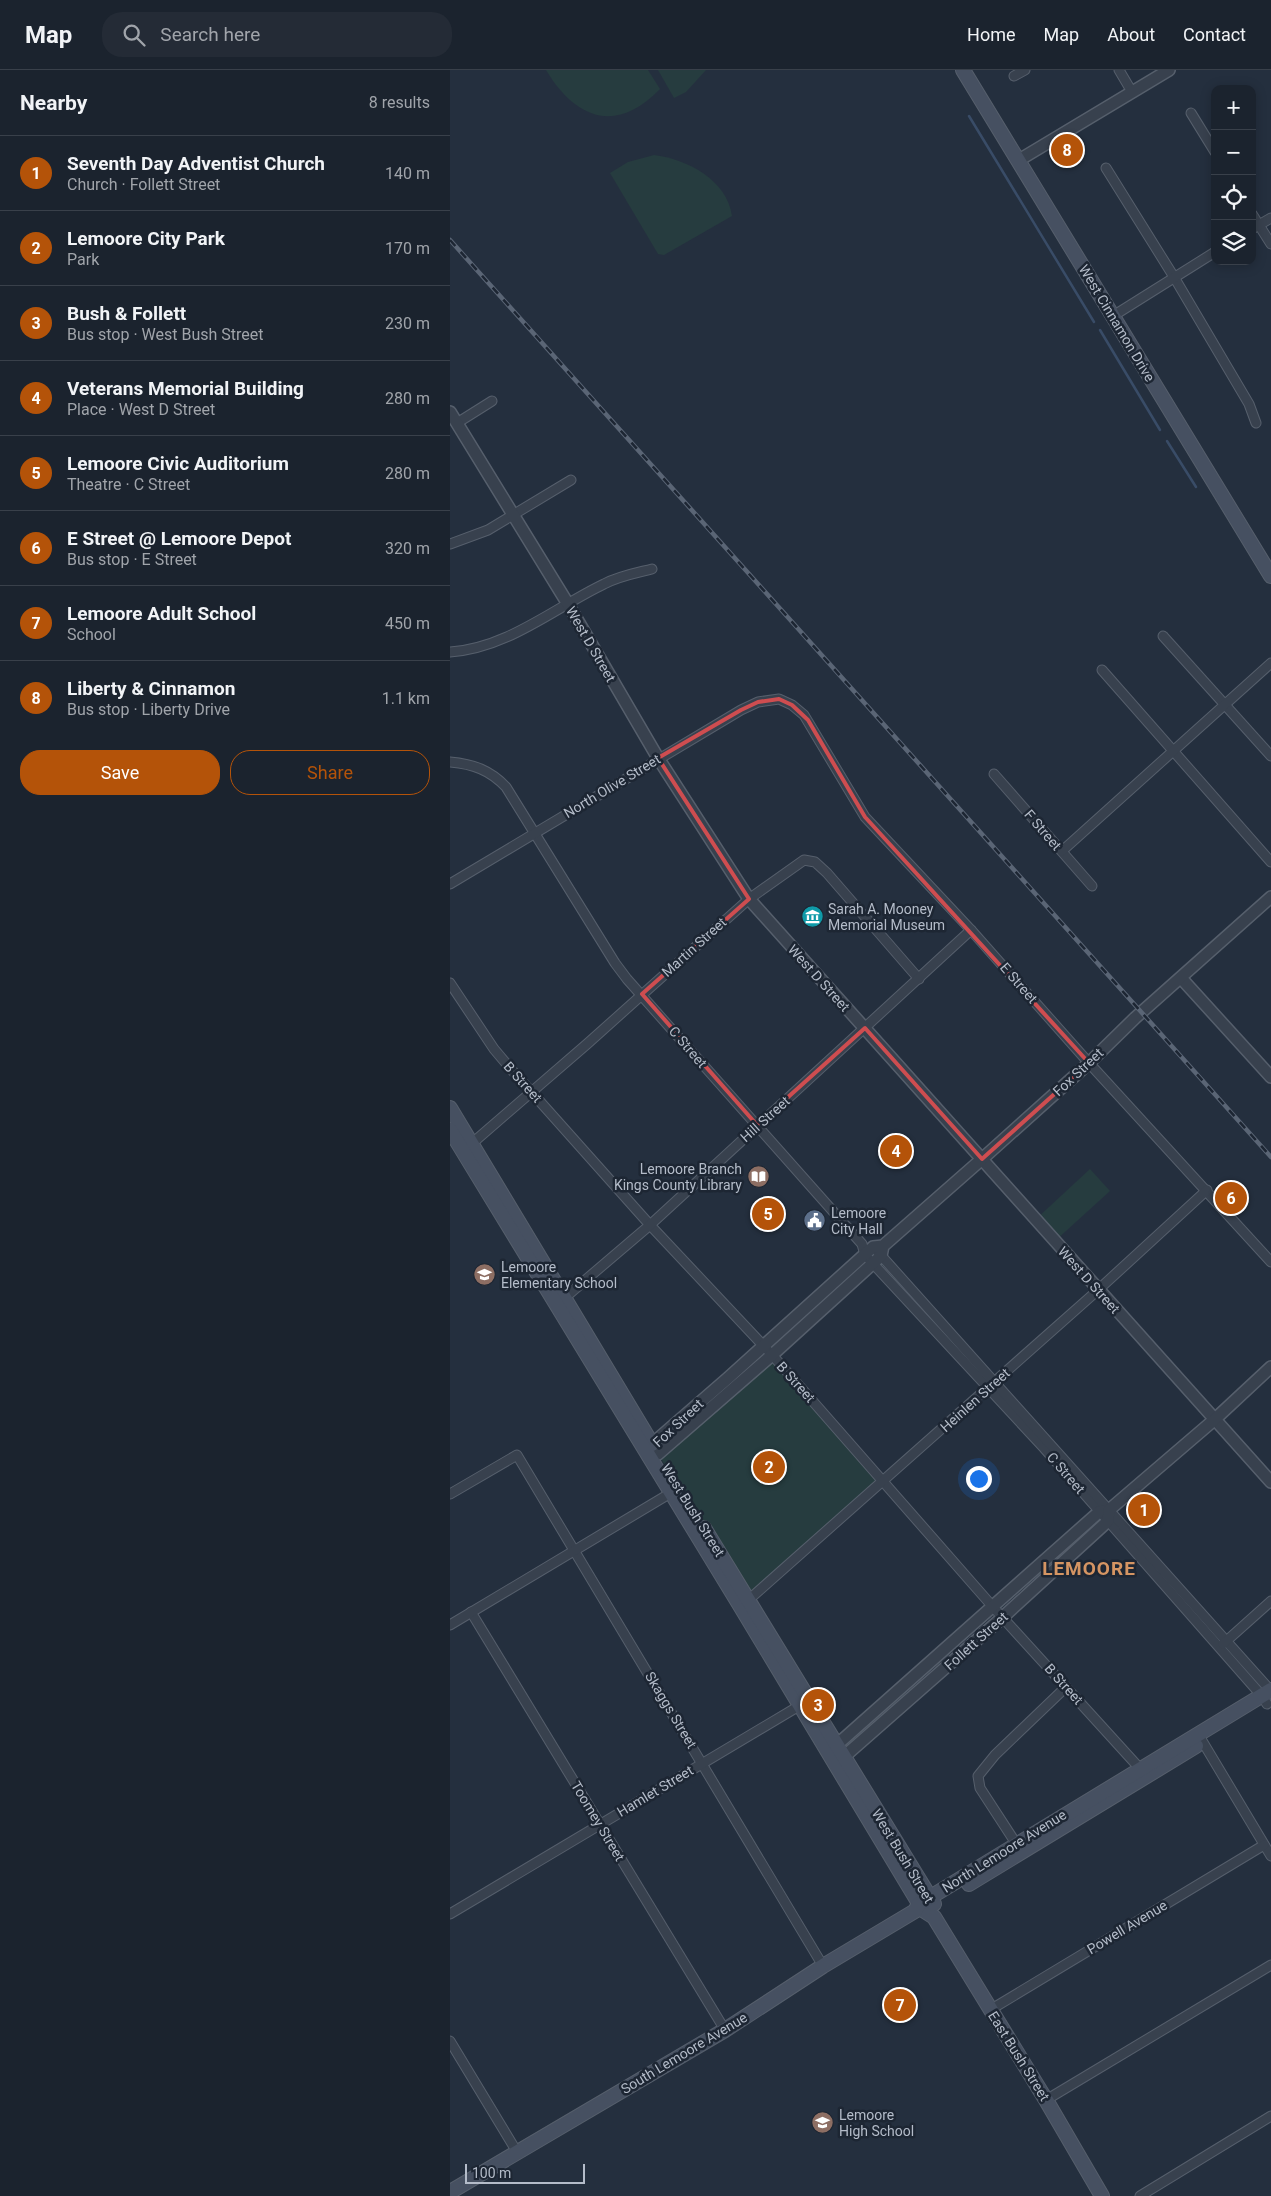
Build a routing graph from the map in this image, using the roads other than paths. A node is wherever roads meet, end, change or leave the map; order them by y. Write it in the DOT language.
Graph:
graph roads {
  1 [pos="963,70"];
  2 [pos="1025,70"];
  3 [pos="1119,70"];
  4 [pos="1169,70"];
  5 [pos="1014,76"];
  6 [pos="1132,92"];
  7 [pos="1191,113"];
  8 [pos="1211,146"];
  9 [pos="1019,160"];
  10 [pos="1106,168"];
  11 [pos="1271,218"];
  12 [pos="1256,227"];
  13 [pos="1271,244"];
  14 [pos="1211,254"];
  15 [pos="1174,276"];
  16 [pos="1113,316"];
  17 [pos="492,401"];
  18 [pos="450,412"];
  19 [pos="457,423"];
  20 [pos="1256,423"];
  21 [pos="570,480"];
  22 [pos="514,515"];
  23 [pos="450,544"];
  24 [pos="652,569"];
  25 [pos="1271,576"];
  26 [pos="568,604"];
  27 [pos="1163,636"];
  28 [pos="450,652"];
  29 [pos="1271,664"];
  30 [pos="1102,670"];
  31 [pos="779,699"];
  32 [pos="1224,704"];
  33 [pos="1173,750"];
  34 [pos="1271,756"];
  35 [pos="658,758"];
  36 [pos="450,762"];
  37 [pos="994,774"];
  38 [pos="535,832"];
  39 [pos="1062,852"];
  40 [pos="1271,862"];
  41 [pos="450,884"];
  42 [pos="1092,886"];
  43 [pos="1271,896"];
  44 [pos="749,899"];
  45 [pos="971,930"];
  46 [pos="1181,978"];
  47 [pos="919,979"];
  48 [pos="450,983"];
  49 [pos="642,994"];
  50 [pos="865,1028"];
  51 [pos="1089,1063"];
  52 [pos="1271,1077"];
  53 [pos="531,1091"];
  54 [pos="450,1108"];
  55 [pos="757,1125"];
  56 [pos="450,1130"];
  57 [pos="467,1147"];
  58 [pos="982,1160"];
  59 [pos="1207,1190"];
  60 [pos="650,1225"];
  61 [pos="873,1252"];
  62 [pos="1271,1262"];
  63 [pos="1098,1290"];
  64 [pos="560,1302"];
  65 [pos="764,1346"];
  66 [pos="772,1355"];
  67 [pos="1271,1367"];
  68 [pos="991,1385"];
  69 [pos="1214,1420"];
  70 [pos="653,1451"];
  71 [pos="883,1480"];
  72 [pos="1271,1482"];
  73 [pos="675,1490"];
  74 [pos="450,1494"];
  75 [pos="1105,1515"];
  76 [pos="574,1550"];
  77 [pos="1271,1601"];
  78 [pos="745,1603"];
  79 [pos="993,1607"];
  80 [pos="471,1612"];
  81 [pos="1003,1617"];
  82 [pos="450,1625"];
  83 [pos="1226,1641"];
  84 [pos="1219,1648"];
  85 [pos="1066,1687"];
  86 [pos="1269,1696"];
  87 [pos="804,1703"];
  88 [pos="1200,1739"];
  89 [pos="836,1755"];
  90 [pos="702,1762"];
  91 [pos="1143,1772"];
  92 [pos="601,1824"];
  93 [pos="1264,1845"];
  94 [pos="1018,1848"];
  95 [pos="1271,1856"];
  96 [pos="926,1907"];
  97 [pos="450,1914"];
  98 [pos="1271,1965"];
  99 [pos="823,1966"];
  100 [pos="990,2010"];
  101 [pos="725,2030"];
  102 [pos="450,2041"];
  103 [pos="1046,2100"];
  104 [pos="1271,2116"];
  105 [pos="517,2152"];
  106 [pos="450,2192"];
  107 [pos="1102,2196"];
  108 [pos="1140,2196"];
  1 -- 9 [label="main road, West Cinnamon Drive"];
  2 -- 5 [label="street"];
  3 -- 6 [label="street"];
  4 -- 6 [label="street"];
  6 -- 9 [label="street"];
  7 -- 8 [label="street"];
  9 -- 16 [label="main road, West Cinnamon Drive"];
  10 -- 15 [label="street"];
  11 -- 12 [label="street"];
  12 -- 13 [label="street"];
  14 -- 15 [label="street"];
  15 -- 16 [label="street"];
  15 -- 20 [label="street"];
  16 -- 25 [label="main road, West Cinnamon Drive"];
  17 -- 19 [label="street"];
  18 -- 19 [label="street, West D Street"];
  19 -- 22 [label="street, West D Street"];
  21 -- 22 [label="street"];
  22 -- 23 [label="street"];
  22 -- 26 [label="street, West D Street"];
  24 -- 26 [label="street"];
  26 -- 28 [label="street"];
  26 -- 35 [label="street, West D Street"];
  27 -- 32 [label="street"];
  29 -- 32 [label="street"];
  30 -- 33 [label="street"];
  31 -- 35 [label="street, North Olive Street"];
  31 -- 45 [label="street, E Street"];
  32 -- 33 [label="street"];
  32 -- 34 [label="street"];
  33 -- 39 [label="street"];
  33 -- 40 [label="street"];
  35 -- 38 [label="street, North Olive Street"];
  35 -- 44 [label="street, West D Street"];
  36 -- 38 [label="street, C Street"];
  37 -- 39 [label="street, F Street"];
  38 -- 41 [label="street, North Olive Street"];
  38 -- 49 [label="street, C Street"];
  39 -- 42 [label="street, F Street"];
  43 -- 46 [label="street, Fox Street"];
  44 -- 47 [label="street, Martin Street"];
  44 -- 49 [label="street, Martin Street"];
  44 -- 50 [label="street, West D Street"];
  45 -- 47 [label="street, Hill Street"];
  45 -- 51 [label="street, E Street"];
  46 -- 51 [label="street, Fox Street"];
  46 -- 52 [label="street"];
  47 -- 50 [label="street, Hill Street"];
  48 -- 53 [label="street, B Street"];
  49 -- 53 [label="street, Martin Street"];
  49 -- 55 [label="street, C Street"];
  50 -- 55 [label="street, Hill Street"];
  50 -- 58 [label="street, West D Street"];
  51 -- 58 [label="street, Fox Street"];
  51 -- 59 [label="street, E Street"];
  53 -- 57 [label="street, Martin Street"];
  53 -- 60 [label="street, B Street"];
  54 -- 57 [label="main road, West Bush Street"];
  55 -- 60 [label="street, Hill Street"];
  55 -- 61 [label="street, C Street"];
  56 -- 57 [label="main road, West Bush Street"];
  57 -- 64 [label="main road, West Bush Street"];
  58 -- 61 [label="street, Fox Street"];
  58 -- 63 [label="street, West D Street"];
  59 -- 62 [label="street, E Street"];
  59 -- 63 [label="street, Heinlen Street"];
  60 -- 64 [label="street, Hill Street"];
  60 -- 65 [label="street, B Street"];
  61 -- 65 [label="street, Fox Street"];
  61 -- 66 [label="street, Fox Street"];
  61 -- 68 [label="street, C Street"];
  63 -- 68 [label="street, Heinlen Street"];
  63 -- 69 [label="street, West D Street"];
  64 -- 70 [label="main road, West Bush Street"];
  65 -- 66 [label="street, B Street"];
  65 -- 70 [label="street, Fox Street"];
  66 -- 70 [label="street, Fox Street"];
  66 -- 71 [label="street, B Street"];
  67 -- 69 [label="street, Follett Street"];
  68 -- 71 [label="street, Heinlen Street"];
  68 -- 75 [label="street, C Street"];
  69 -- 72 [label="street, West D Street"];
  69 -- 75 [label="street, Follett Street"];
  70 -- 73 [label="main road, West Bush Street"];
  71 -- 78 [label="street, Heinlen Street"];
  71 -- 79 [label="street, B Street"];
  73 -- 76 [label="street"];
  73 -- 78 [label="main road, West Bush Street"];
  74 -- 76 [label="street, Skaggs Street"];
  75 -- 79 [label="street, Follett Street"];
  75 -- 81 [label="street, Follett Street"];
  75 -- 83 [label="street, C Street"];
  75 -- 84 [label="street, C Street"];
  76 -- 80 [label="street"];
  76 -- 90 [label="street, Skaggs Street"];
  77 -- 83 [label="street"];
  78 -- 87 [label="main road, West Bush Street"];
  79 -- 81 [label="street, B Street"];
  79 -- 89 [label="street, Follett Street"];
  80 -- 82 [label="street"];
  80 -- 92 [label="street, Toomey Street"];
  81 -- 85 [label="street, B Street"];
  81 -- 89 [label="street, Follett Street"];
  83 -- 84 [label="street"];
  83 -- 86 [label="street, C Street"];
  84 -- 86 [label="street, C Street"];
  85 -- 91 [label="street, B Street"];
  85 -- 94 [label="street"];
  86 -- 88 [label="main road, North Lemoore Avenue"];
  87 -- 89 [label="main road, West Bush Street"];
  87 -- 90 [label="street, Hamlet Street"];
  88 -- 91 [label="main road, North Lemoore Avenue"];
  88 -- 93 [label="street"];
  89 -- 96 [label="main road, West Bush Street"];
  90 -- 92 [label="street, Hamlet Street"];
  90 -- 99 [label="street, Skaggs Street"];
  91 -- 94 [label="main road, North Lemoore Avenue"];
  92 -- 97 [label="street, Hamlet Street"];
  92 -- 101 [label="street, Toomey Street"];
  93 -- 95 [label="street"];
  93 -- 100 [label="street, Powell Avenue"];
  94 -- 96 [label="main road, North Lemoore Avenue"];
  96 -- 99 [label="main road, South Lemoore Avenue"];
  96 -- 100 [label="main road, East Bush Street"];
  98 -- 103 [label="street"];
  99 -- 101 [label="main road, South Lemoore Avenue"];
  100 -- 103 [label="main road, East Bush Street"];
  101 -- 105 [label="main road, South Lemoore Avenue"];
  102 -- 105 [label="street"];
  103 -- 107 [label="main road, East Bush Street"];
  104 -- 108 [label="street"];
  105 -- 106 [label="main road, South Lemoore Avenue"];
}
